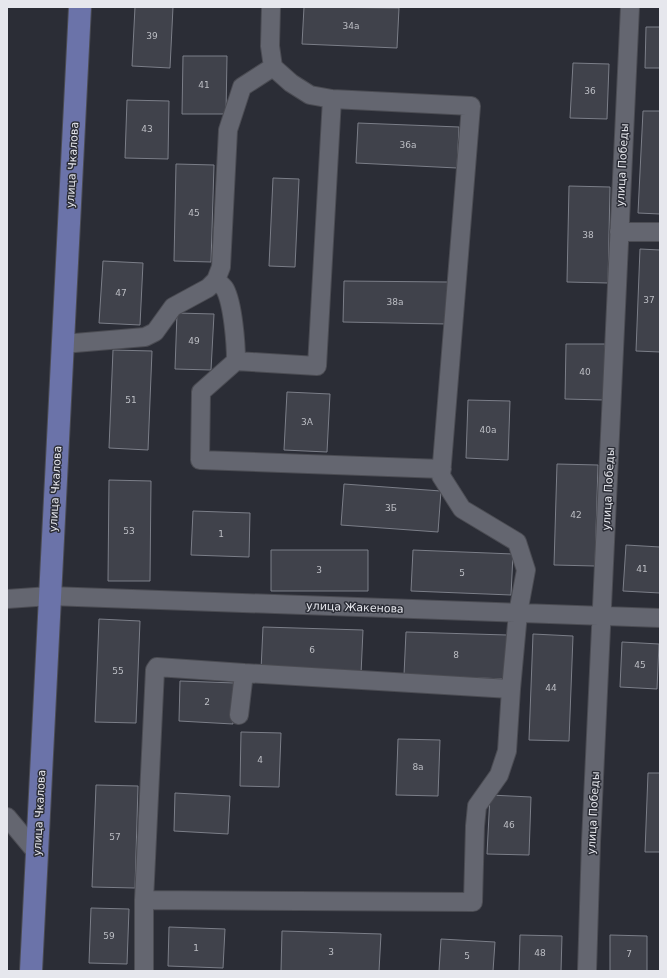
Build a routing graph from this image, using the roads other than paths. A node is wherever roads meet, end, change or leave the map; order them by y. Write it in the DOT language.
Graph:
graph roads {
  1 [pos="80,7"];
  2 [pos="271,7"];
  3 [pos="630,7"];
  4 [pos="273,67"];
  5 [pos="332,99"];
  6 [pos="619,232"];
  7 [pos="660,232"];
  8 [pos="216,280"];
  9 [pos="63,344"];
  10 [pos="236,362"];
  11 [pos="442,469"];
  12 [pos="50,596"];
  13 [pos="7,599"];
  14 [pos="518,613"];
  15 [pos="602,616"];
  16 [pos="660,618"];
  17 [pos="244,673"];
  18 [pos="511,690"];
  19 [pos="239,715"];
  20 [pos="7,817"];
  21 [pos="37,853"];
  22 [pos="144,900"];
  23 [pos="31,971"];
  24 [pos="144,971"];
  25 [pos="587,971"];
  1 -- 9 [label="main road, улица Чкалова"];
  2 -- 4 [label="street"];
  3 -- 6 [label="street, улица Победы"];
  4 -- 5 [label="street"];
  4 -- 8 [label="street"];
  5 -- 10 [label="street"];
  5 -- 11 [label="street"];
  6 -- 7 [label="street"];
  6 -- 15 [label="street, улица Победы"];
  8 -- 9 [label="street"];
  8 -- 10 [label="street"];
  9 -- 12 [label="main road, улица Чкалова"];
  10 -- 11 [label="street"];
  11 -- 14 [label="street"];
  12 -- 13 [label="street, улица Жакенова"];
  12 -- 14 [label="street, улица Жакенова"];
  12 -- 21 [label="main road, улица Чкалова"];
  14 -- 15 [label="street, улица Жакенова"];
  14 -- 18 [label="street"];
  15 -- 16 [label="street, улица Жакенова"];
  15 -- 25 [label="street, улица Победы"];
  17 -- 18 [label="street"];
  17 -- 19 [label="street"];
  17 -- 22 [label="street"];
  18 -- 22 [label="street"];
  20 -- 21 [label="street"];
  21 -- 23 [label="main road, улица Чкалова"];
  22 -- 24 [label="street"];
}
